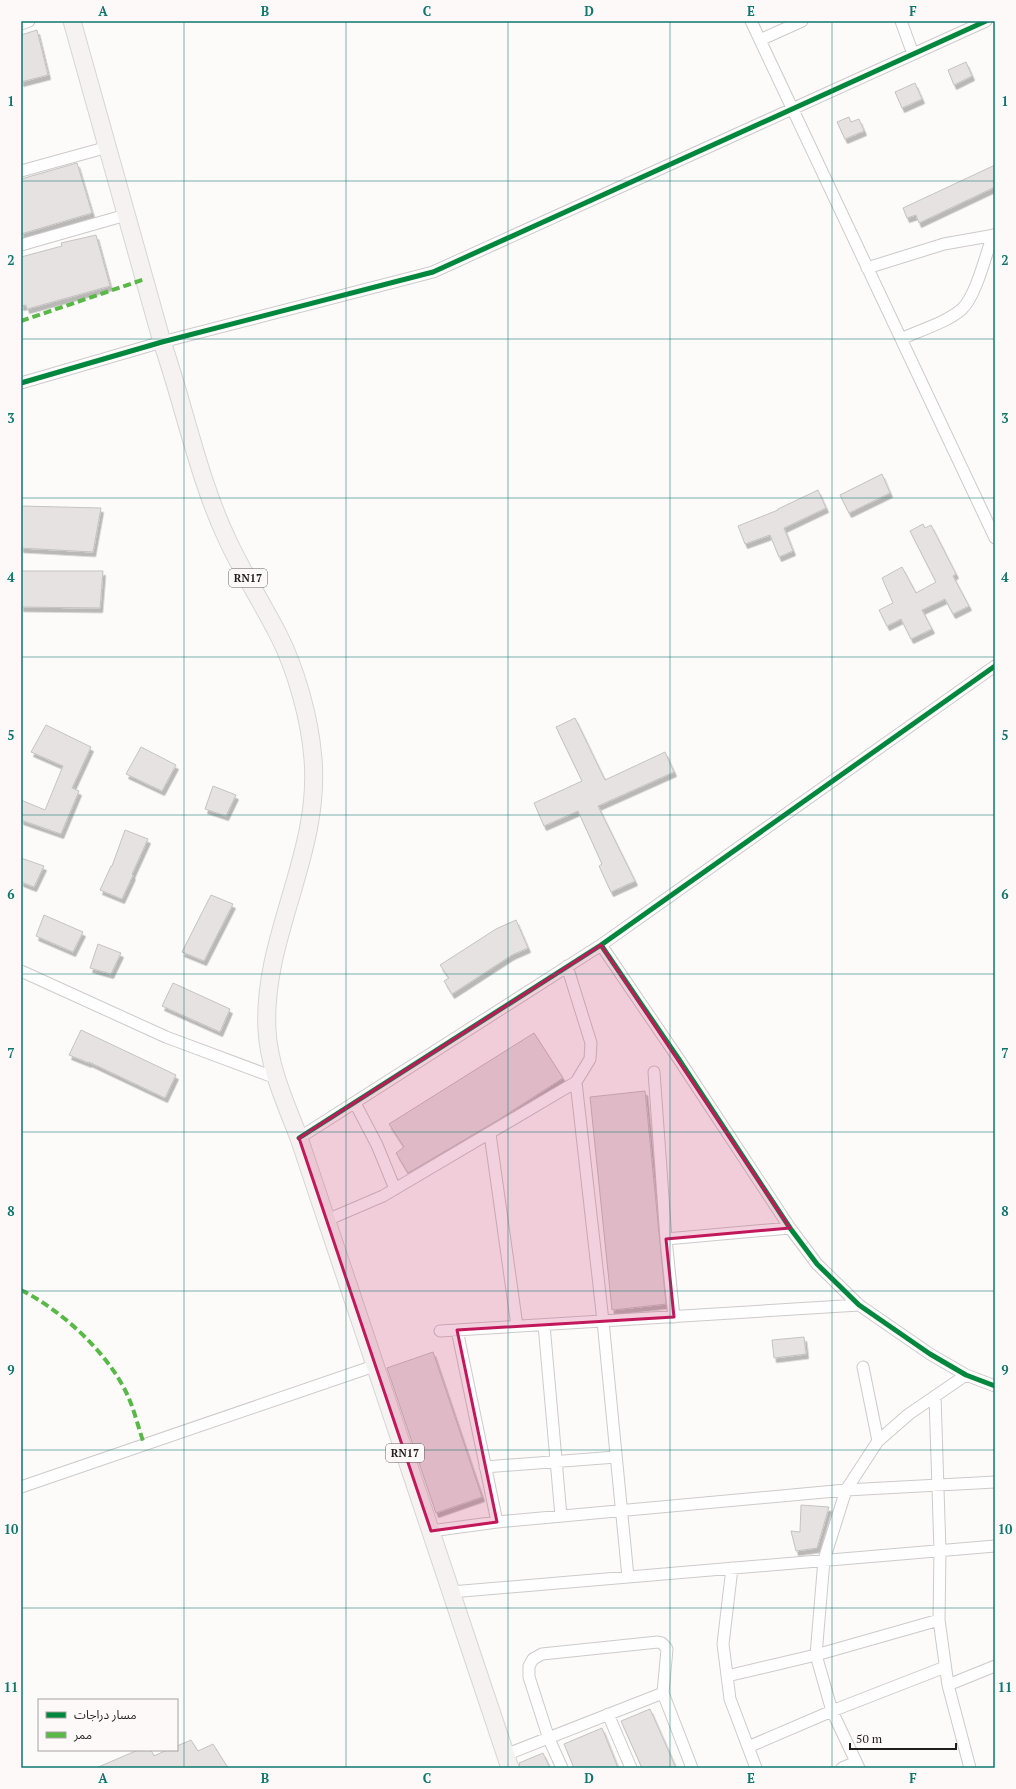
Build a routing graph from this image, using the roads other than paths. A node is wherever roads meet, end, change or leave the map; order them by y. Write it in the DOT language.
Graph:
graph roads {
  1 [pos="29,21"];
  2 [pos="72,21"];
  3 [pos="751,21"];
  4 [pos="802,21"];
  5 [pos="901,21"];
  6 [pos="986,21"];
  7 [pos="21,24"];
  8 [pos="760,40"];
  9 [pos="913,54"];
  10 [pos="792,108"];
  11 [pos="108,147"];
  12 [pos="21,171"];
  13 [pos="126,215"];
  14 [pos="994,235"];
  15 [pos="21,245"];
  16 [pos="867,268"];
  17 [pos="901,339"];
  18 [pos="162,342"];
  19 [pos="21,383"];
  20 [pos="995,538"];
  21 [pos="995,666"];
  22 [pos="601,945"];
  23 [pos="567,966"];
  24 [pos="21,971"];
  25 [pos="654,1072"];
  26 [pos="276,1078"];
  27 [pos="576,1082"];
  28 [pos="355,1103"];
  29 [pos="490,1134"];
  30 [pos="299,1138"];
  31 [pos="395,1189"];
  32 [pos="327,1220"];
  33 [pos="790,1228"];
  34 [pos="666,1240"];
  35 [pos="859,1305"];
  36 [pos="674,1317"];
  37 [pos="603,1321"];
  38 [pos="544,1325"];
  39 [pos="517,1326"];
  40 [pos="457,1330"];
  41 [pos="440,1331"];
  42 [pos="374,1366"];
  43 [pos="863,1367"];
  44 [pos="966,1375"];
  45 [pos="995,1386"];
  46 [pos="935,1396"];
  47 [pos="878,1441"];
  48 [pos="616,1457"];
  49 [pos="556,1462"];
  50 [pos="485,1467"];
  51 [pos="995,1482"];
  52 [pos="937,1484"];
  53 [pos="21,1487"];
  54 [pos="846,1490"];
  55 [pos="621,1511"];
  56 [pos="561,1516"];
  57 [pos="497,1522"];
  58 [pos="431,1531"];
  59 [pos="995,1546"];
  60 [pos="940,1551"];
  61 [pos="824,1560"];
  62 [pos="732,1568"];
  63 [pos="628,1577"];
  64 [pos="451,1592"];
  65 [pos="939,1620"];
  66 [pos="816,1655"];
  67 [pos="995,1666"];
  68 [pos="945,1667"];
  69 [pos="727,1676"];
  70 [pos="948,1685"];
  71 [pos="664,1693"];
  72 [pos="832,1711"];
  73 [pos="608,1714"];
  74 [pos="549,1739"];
  75 [pos="748,1747"];
  76 [pos="508,1762"];
  77 [pos="858,1765"];
  78 [pos="562,1768"];
  79 [pos="631,1768"];
  80 [pos="692,1768"];
  81 [pos="756,1768"];
  82 [pos="842,1768"];
  83 [pos="970,1768"];
  1 -- 7 [label="street"];
  2 -- 11 [label="main road, RN17"];
  3 -- 8 [label="street"];
  4 -- 8 [label="street"];
  5 -- 9 [label="street"];
  6 -- 9 [label="street"];
  8 -- 10 [label="street"];
  9 -- 10 [label="street"];
  10 -- 16 [label="street"];
  10 -- 18 [label="street"];
  11 -- 12 [label="street"];
  11 -- 13 [label="main road, RN17"];
  13 -- 15 [label="street"];
  13 -- 18 [label="main road, RN17"];
  14 -- 16 [label="street"];
  14 -- 17 [label="street"];
  16 -- 17 [label="street"];
  17 -- 20 [label="street"];
  18 -- 19 [label="street"];
  18 -- 26 [label="main road, RN17"];
  21 -- 22 [label="street"];
  22 -- 23 [label="street"];
  22 -- 33 [label="street"];
  23 -- 27 [label="street"];
  23 -- 28 [label="street"];
  24 -- 26 [label="street"];
  25 -- 34 [label="street"];
  26 -- 30 [label="main road, RN17"];
  27 -- 29 [label="street"];
  27 -- 37 [label="street"];
  28 -- 30 [label="street"];
  28 -- 31 [label="street"];
  29 -- 31 [label="street"];
  29 -- 39 [label="street"];
  30 -- 32 [label="main road, RN17"];
  31 -- 32 [label="street"];
  32 -- 42 [label="main road, RN17"];
  33 -- 34 [label="street"];
  33 -- 35 [label="street"];
  34 -- 36 [label="street"];
  35 -- 36 [label="street"];
  35 -- 44 [label="street"];
  36 -- 37 [label="street"];
  37 -- 38 [label="street"];
  37 -- 48 [label="street"];
  38 -- 39 [label="street"];
  38 -- 49 [label="street"];
  39 -- 40 [label="street"];
  40 -- 41 [label="street"];
  40 -- 50 [label="street"];
  42 -- 53 [label="street"];
  42 -- 58 [label="main road, RN17"];
  43 -- 47 [label="street"];
  44 -- 45 [label="street"];
  44 -- 46 [label="street"];
  46 -- 47 [label="street"];
  46 -- 52 [label="street"];
  47 -- 54 [label="street"];
  48 -- 49 [label="street"];
  48 -- 55 [label="street"];
  49 -- 50 [label="street"];
  49 -- 56 [label="street"];
  50 -- 57 [label="street"];
  51 -- 52 [label="street"];
  52 -- 54 [label="street"];
  52 -- 60 [label="street"];
  54 -- 55 [label="street"];
  54 -- 61 [label="street"];
  55 -- 56 [label="street"];
  55 -- 63 [label="street"];
  56 -- 57 [label="street"];
  57 -- 58 [label="street"];
  58 -- 64 [label="main road, RN17"];
  59 -- 60 [label="street"];
  60 -- 61 [label="street"];
  60 -- 65 [label="street"];
  61 -- 62 [label="street"];
  61 -- 66 [label="street"];
  62 -- 63 [label="street"];
  62 -- 69 [label="street"];
  63 -- 64 [label="street"];
  64 -- 76 [label="main road, RN17"];
  65 -- 66 [label="street"];
  65 -- 68 [label="street"];
  66 -- 69 [label="street"];
  66 -- 72 [label="street"];
  67 -- 70 [label="street"];
  68 -- 70 [label="street"];
  68 -- 72 [label="street"];
  69 -- 75 [label="street"];
  70 -- 83 [label="street"];
  71 -- 73 [label="street"];
  71 -- 74 [label="street"];
  71 -- 80 [label="street"];
  72 -- 75 [label="street"];
  72 -- 77 [label="street"];
  73 -- 74 [label="street"];
  73 -- 79 [label="street"];
  74 -- 76 [label="street"];
  74 -- 78 [label="street"];
  75 -- 81 [label="street"];
  77 -- 82 [label="street"];
}
